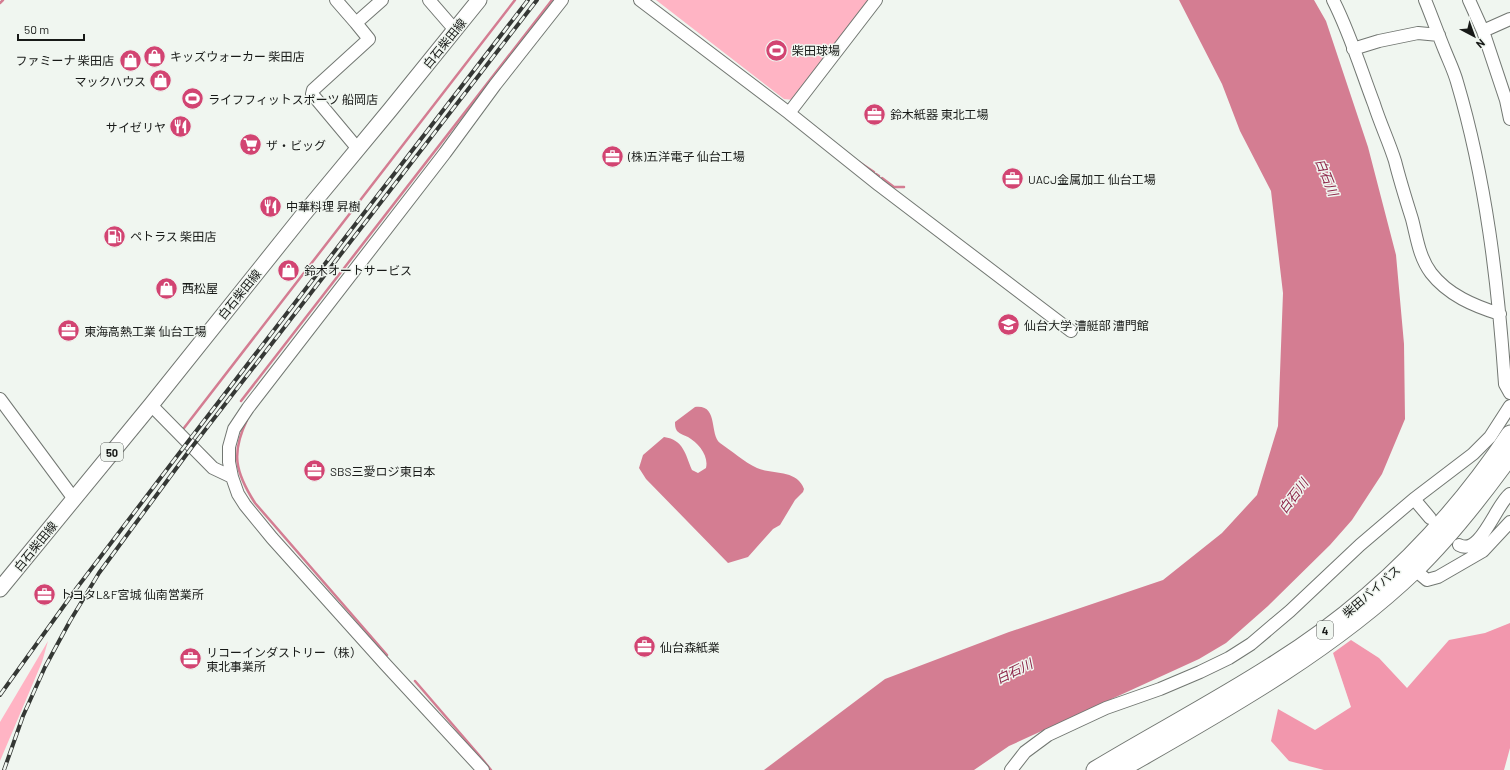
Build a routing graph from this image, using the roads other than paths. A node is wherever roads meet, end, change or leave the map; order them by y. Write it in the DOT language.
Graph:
graph roads {
  1 [pos="336,0"];
  2 [pos="382,0"];
  3 [pos="429,0"];
  4 [pos="479,0"];
  5 [pos="562,0"];
  6 [pos="640,0"];
  7 [pos="876,0"];
  8 [pos="1334,0"];
  9 [pos="1425,0"];
  10 [pos="1469,0"];
  11 [pos="1510,19"];
  12 [pos="356,23"];
  13 [pos="455,30"];
  14 [pos="1483,31"];
  15 [pos="1439,35"];
  16 [pos="1353,49"];
  17 [pos="1508,99"];
  18 [pos="789,113"];
  19 [pos="1510,119"];
  20 [pos="358,149"];
  21 [pos="1500,314"];
  22 [pos="1071,331"];
  23 [pos="1510,393"];
  24 [pos="0,399"];
  25 [pos="151,405"];
  26 [pos="1510,406"];
  27 [pos="1510,434"];
  28 [pos="1510,456"];
  29 [pos="232,477"];
  30 [pos="1510,494"];
  31 [pos="74,498"];
  32 [pos="1414,499"];
  33 [pos="1430,518"];
  34 [pos="1508,527"];
  35 [pos="1459,545"];
  36 [pos="1415,570"];
  37 [pos="0,589"];
  38 [pos="483,770"];
  39 [pos="1011,770"];
  40 [pos="1095,770"];
  41 [pos="1119,770"];
  1 -- 12 [label="street"];
  2 -- 12 [label="street"];
  3 -- 13 [label="street"];
  4 -- 13 [label="main road, 白石柴田線 / 50"];
  5 -- 29 [label="street"];
  6 -- 18 [label="street"];
  7 -- 18 [label="street"];
  8 -- 16 [label="street"];
  9 -- 15 [label="street"];
  10 -- 14 [label="street"];
  11 -- 14 [label="street"];
  12 -- 20 [label="street"];
  13 -- 20 [label="main road, 白石柴田線 / 50"];
  14 -- 17 [label="street"];
  15 -- 16 [label="street"];
  15 -- 21 [label="street"];
  16 -- 21 [label="street"];
  17 -- 19 [label="street"];
  18 -- 22 [label="street"];
  20 -- 25 [label="main road, 白石柴田線 / 50"];
  21 -- 23 [label="street"];
  24 -- 31 [label="street"];
  25 -- 29 [label="street"];
  25 -- 31 [label="main road, 白石柴田線 / 50"];
  26 -- 32 [label="street"];
  27 -- 40 [label="highway, 柴田バイパス / 4"];
  28 -- 36 [label="highway, 柴田バイパス / 4"];
  29 -- 38 [label="street"];
  30 -- 35 [label="street"];
  31 -- 37 [label="main road, 白石柴田線 / 50"];
  32 -- 33 [label="street"];
  32 -- 39 [label="street"];
  34 -- 36 [label="street"];
  36 -- 41 [label="highway, 柴田バイパス / 4"];
}
